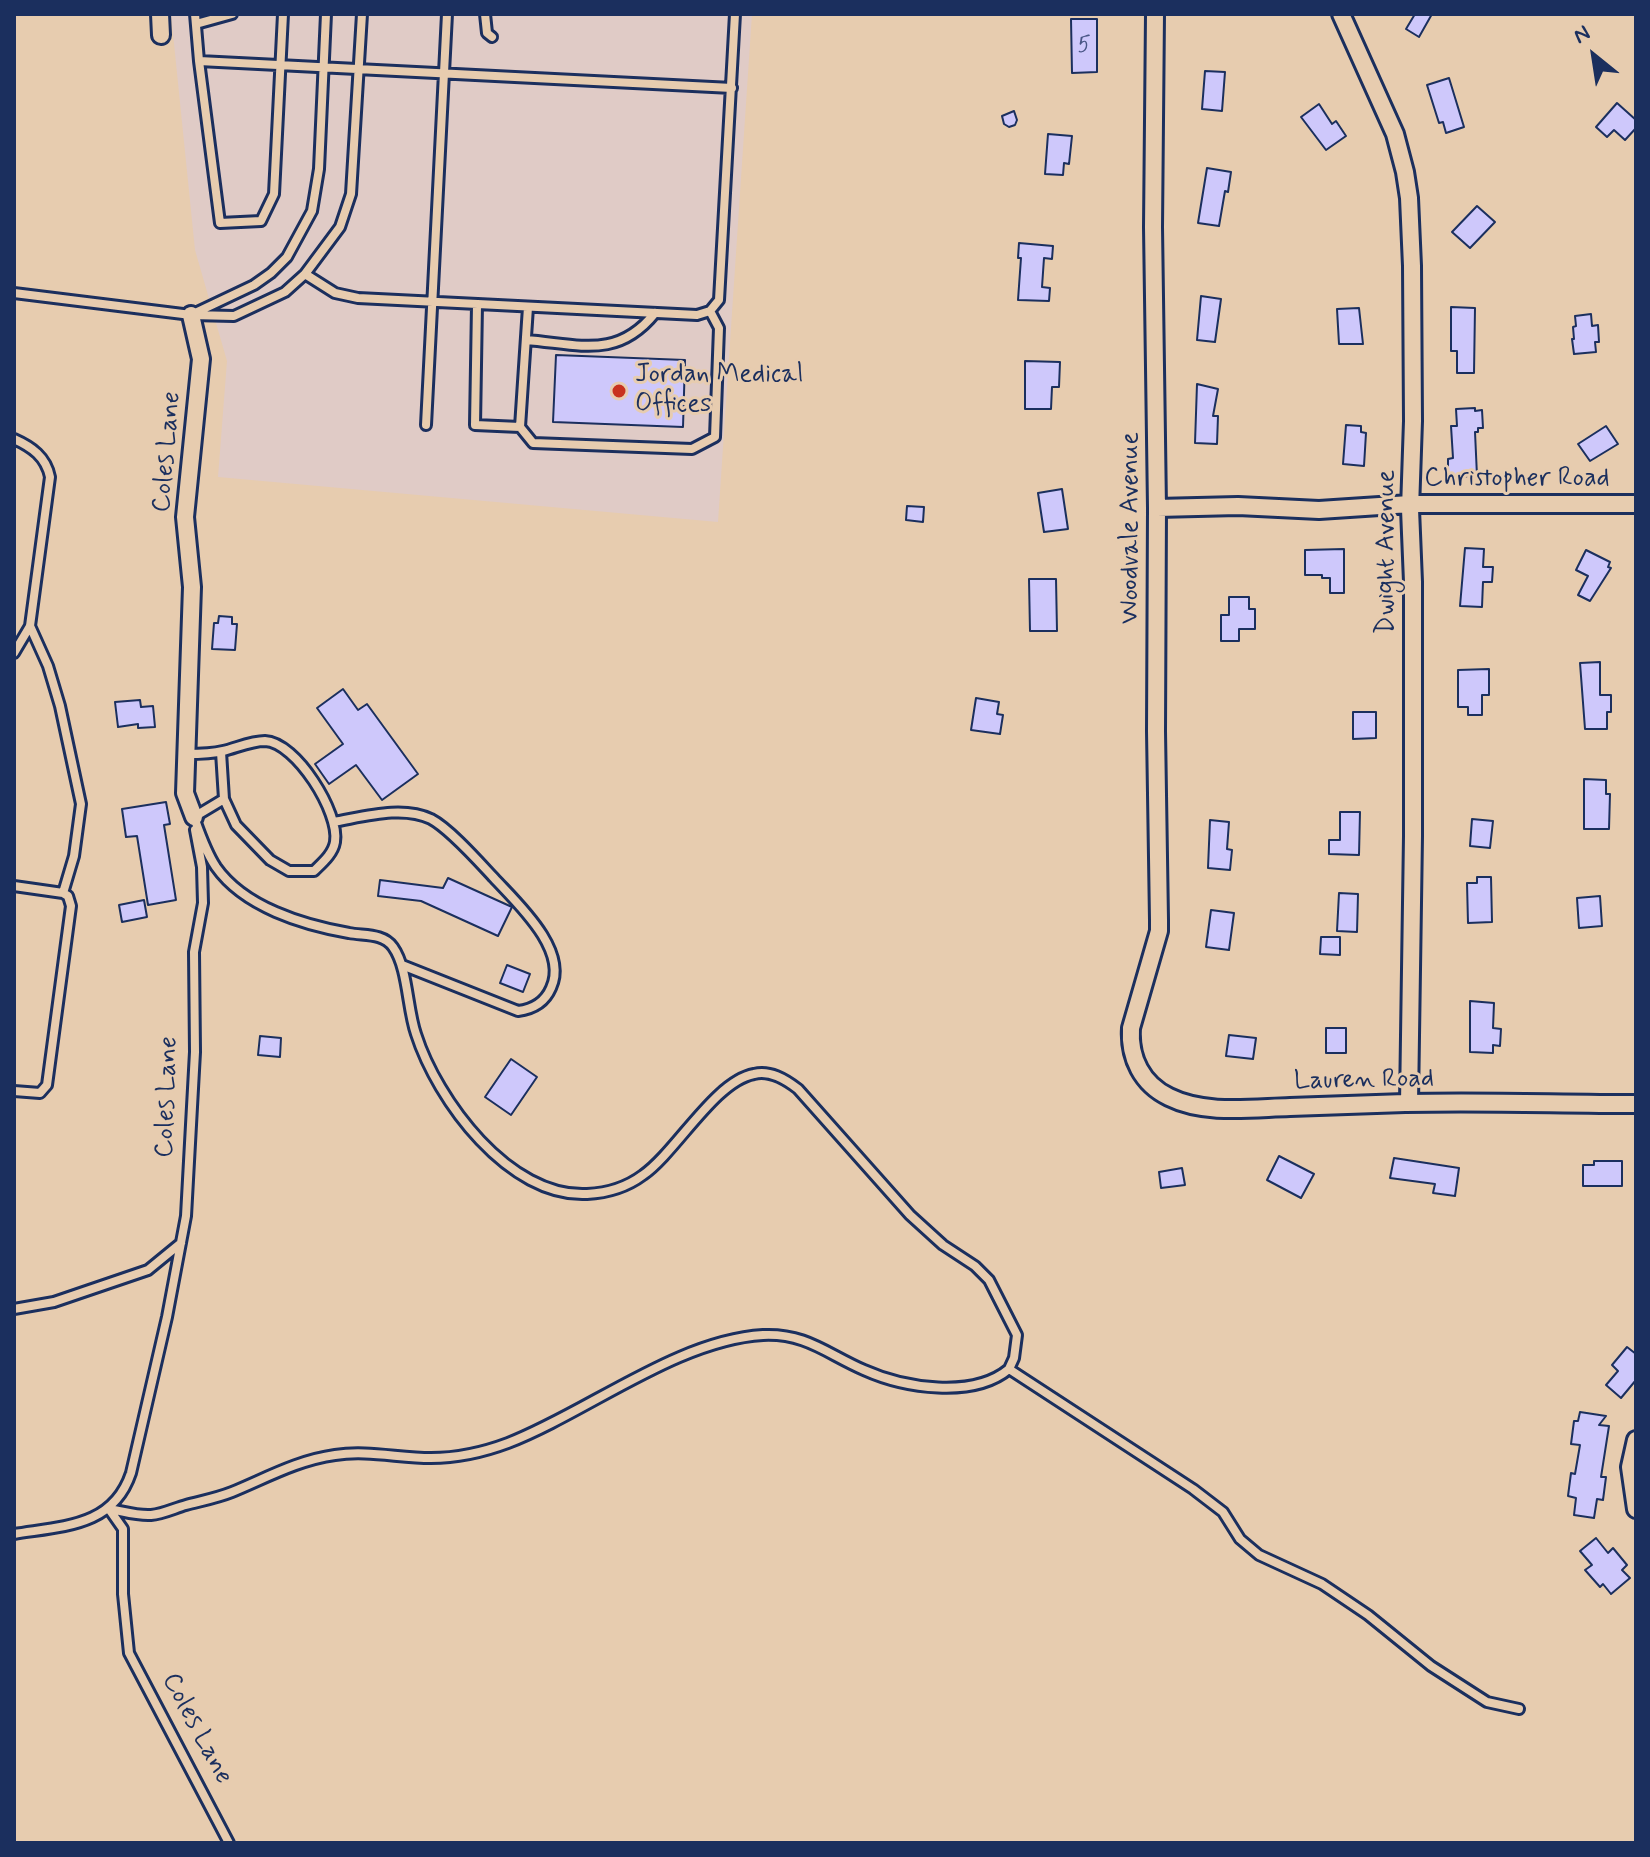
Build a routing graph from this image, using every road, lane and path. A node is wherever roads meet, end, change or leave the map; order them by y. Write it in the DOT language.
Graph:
graph roads {
  1 [pos="160,14"];
  2 [pos="195,14"];
  3 [pos="232,14"];
  4 [pos="283,14"];
  5 [pos="326,14"];
  6 [pos="362,14"];
  7 [pos="447,14"];
  8 [pos="485,14"];
  9 [pos="735,14"];
  10 [pos="1155,14"];
  11 [pos="1341,14"];
  12 [pos="196,24"];
  13 [pos="161,35"];
  14 [pos="492,37"];
  15 [pos="199,61"];
  16 [pos="282,65"];
  17 [pos="323,68"];
  18 [pos="358,70"];
  19 [pos="444,74"];
  20 [pos="732,88"];
  21 [pos="305,274"];
  22 [pos="14,293"];
  23 [pos="431,303"];
  24 [pos="477,305"];
  25 [pos="528,307"];
  26 [pos="710,311"];
  27 [pos="655,313"];
  28 [pos="191,315"];
  29 [pos="526,340"];
  30 [pos="426,425"];
  31 [pos="520,427"];
  32 [pos="14,439"];
  33 [pos="1410,504"];
  34 [pos="1636,504"];
  35 [pos="1157,508"];
  36 [pos="30,626"];
  37 [pos="14,653"];
  38 [pos="221,752"];
  39 [pos="185,754"];
  40 [pos="224,799"];
  41 [pos="194,817"];
  42 [pos="333,822"];
  43 [pos="14,886"];
  44 [pos="63,893"];
  45 [pos="402,965"];
  46 [pos="1131,1038"];
  47 [pos="14,1091"];
  48 [pos="1409,1103"];
  49 [pos="1636,1104"];
  50 [pos="181,1243"];
  51 [pos="14,1309"];
  52 [pos="1009,1369"];
  53 [pos="1636,1440"];
  54 [pos="109,1509"];
  55 [pos="1636,1509"];
  56 [pos="14,1534"];
  57 [pos="1519,1709"];
  58 [pos="229,1843"];
  1 -- 13 [label="street"];
  2 -- 12 [label="lane"];
  3 -- 12 [label="lane"];
  4 -- 16 [label="lane"];
  5 -- 17 [label="lane"];
  6 -- 18 [label="lane"];
  7 -- 19 [label="lane"];
  8 -- 14 [label="lane"];
  9 -- 20 [label="lane"];
  10 -- 35 [label="street, Woodvale Avenue"];
  11 -- 33 [label="street, Dwight Avenue"];
  12 -- 15 [label="lane"];
  15 -- 16 [label="lane"];
  15 -- 16 [label="lane"];
  16 -- 17 [label="lane"];
  17 -- 18 [label="lane"];
  17 -- 28 [label="lane"];
  18 -- 19 [label="lane"];
  18 -- 21 [label="lane"];
  19 -- 20 [label="lane"];
  19 -- 23 [label="lane"];
  20 -- 26 [label="lane"];
  21 -- 23 [label="lane"];
  21 -- 28 [label="lane"];
  22 -- 28 [label="lane"];
  23 -- 24 [label="lane"];
  23 -- 30 [label="lane"];
  24 -- 25 [label="lane"];
  24 -- 31 [label="lane"];
  25 -- 27 [label="lane"];
  25 -- 29 [label="lane"];
  26 -- 27 [label="lane"];
  26 -- 31 [label="lane"];
  27 -- 29 [label="lane"];
  28 -- 39 [label="street, Coles Lane"];
  29 -- 31 [label="lane"];
  32 -- 36 [label="lane"];
  33 -- 34 [label="street, Christopher Road"];
  33 -- 35 [label="street, Christopher Road"];
  33 -- 48 [label="street, Dwight Avenue"];
  35 -- 46 [label="street, Woodvale Avenue"];
  36 -- 37 [label="lane"];
  36 -- 44 [label="lane"];
  38 -- 39 [label="lane"];
  38 -- 40 [label="lane"];
  38 -- 42 [label="lane"];
  39 -- 41 [label="street, Coles Lane"];
  40 -- 41 [label="lane"];
  40 -- 42 [label="lane"];
  41 -- 45 [label="lane"];
  41 -- 50 [label="lane, Coles Lane"];
  42 -- 45 [label="lane"];
  43 -- 44 [label="lane"];
  44 -- 47 [label="lane"];
  45 -- 52 [label="lane"];
  46 -- 48 [label="street, Lauren Road"];
  48 -- 49 [label="street, Lauren Road"];
  50 -- 51 [label="lane"];
  50 -- 54 [label="lane, Coles Lane"];
  52 -- 54 [label="lane"];
  52 -- 57 [label="lane"];
  53 -- 55 [label="street"];
  54 -- 56 [label="lane"];
  54 -- 58 [label="lane, Coles Lane"];
}
